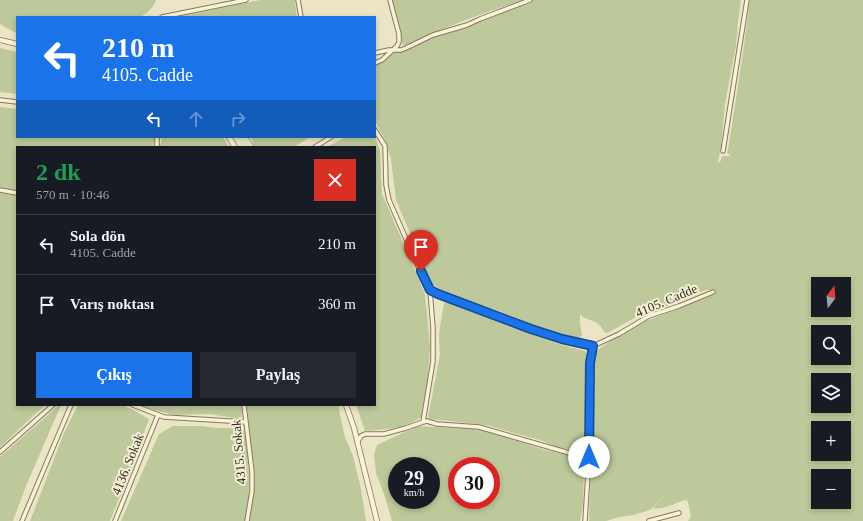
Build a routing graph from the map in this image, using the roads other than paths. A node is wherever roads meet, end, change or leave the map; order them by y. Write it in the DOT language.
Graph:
graph roads {
  1 [pos="246,0"];
  2 [pos="298,0"];
  3 [pos="390,0"];
  4 [pos="530,0"];
  5 [pos="747,0"];
  6 [pos="167,16"];
  7 [pos="301,16"];
  8 [pos="0,40"];
  9 [pos="16,44"];
  10 [pos="394,50"];
  11 [pos="376,53"];
  12 [pos="376,63"];
  13 [pos="0,100"];
  14 [pos="16,102"];
  15 [pos="376,132"];
  16 [pos="329,138"];
  17 [pos="317,146"];
  18 [pos="723,151"];
  19 [pos="0,190"];
  20 [pos="16,193"];
  21 [pos="430,290"];
  22 [pos="713,292"];
  23 [pos="593,346"];
  24 [pos="52,406"];
  25 [pos="71,406"];
  26 [pos="136,406"];
  27 [pos="244,406"];
  28 [pos="346,406"];
  29 [pos="158,415"];
  30 [pos="246,422"];
  31 [pos="423,422"];
  32 [pos="357,442"];
  33 [pos="0,452"];
  34 [pos="589,457"];
  35 [pos="679,513"];
  36 [pos="22,521"];
  37 [pos="115,521"];
  38 [pos="248,521"];
  39 [pos="377,521"];
  40 [pos="585,521"];
  41 [pos="649,521"];
  1 -- 6 [label="street"];
  2 -- 7 [label="street"];
  3 -- 10 [label="street"];
  4 -- 10 [label="street"];
  5 -- 18 [label="street"];
  8 -- 9 [label="street"];
  10 -- 11 [label="street"];
  10 -- 12 [label="street"];
  13 -- 14 [label="street"];
  15 -- 21 [label="street"];
  16 -- 17 [label="street"];
  19 -- 20 [label="street"];
  21 -- 23 [label="street"];
  21 -- 31 [label="street"];
  22 -- 23 [label="street, 4105. Cadde"];
  23 -- 34 [label="street"];
  24 -- 33 [label="street"];
  25 -- 36 [label="street"];
  26 -- 29 [label="street"];
  27 -- 30 [label="street, 4315. Sokak"];
  28 -- 32 [label="street"];
  29 -- 30 [label="street"];
  29 -- 37 [label="street, 4136. Sokak"];
  30 -- 38 [label="street, 4315. Sokak"];
  31 -- 32 [label="street"];
  31 -- 34 [label="street"];
  32 -- 39 [label="street"];
  34 -- 40 [label="street"];
  35 -- 41 [label="street"];
}
